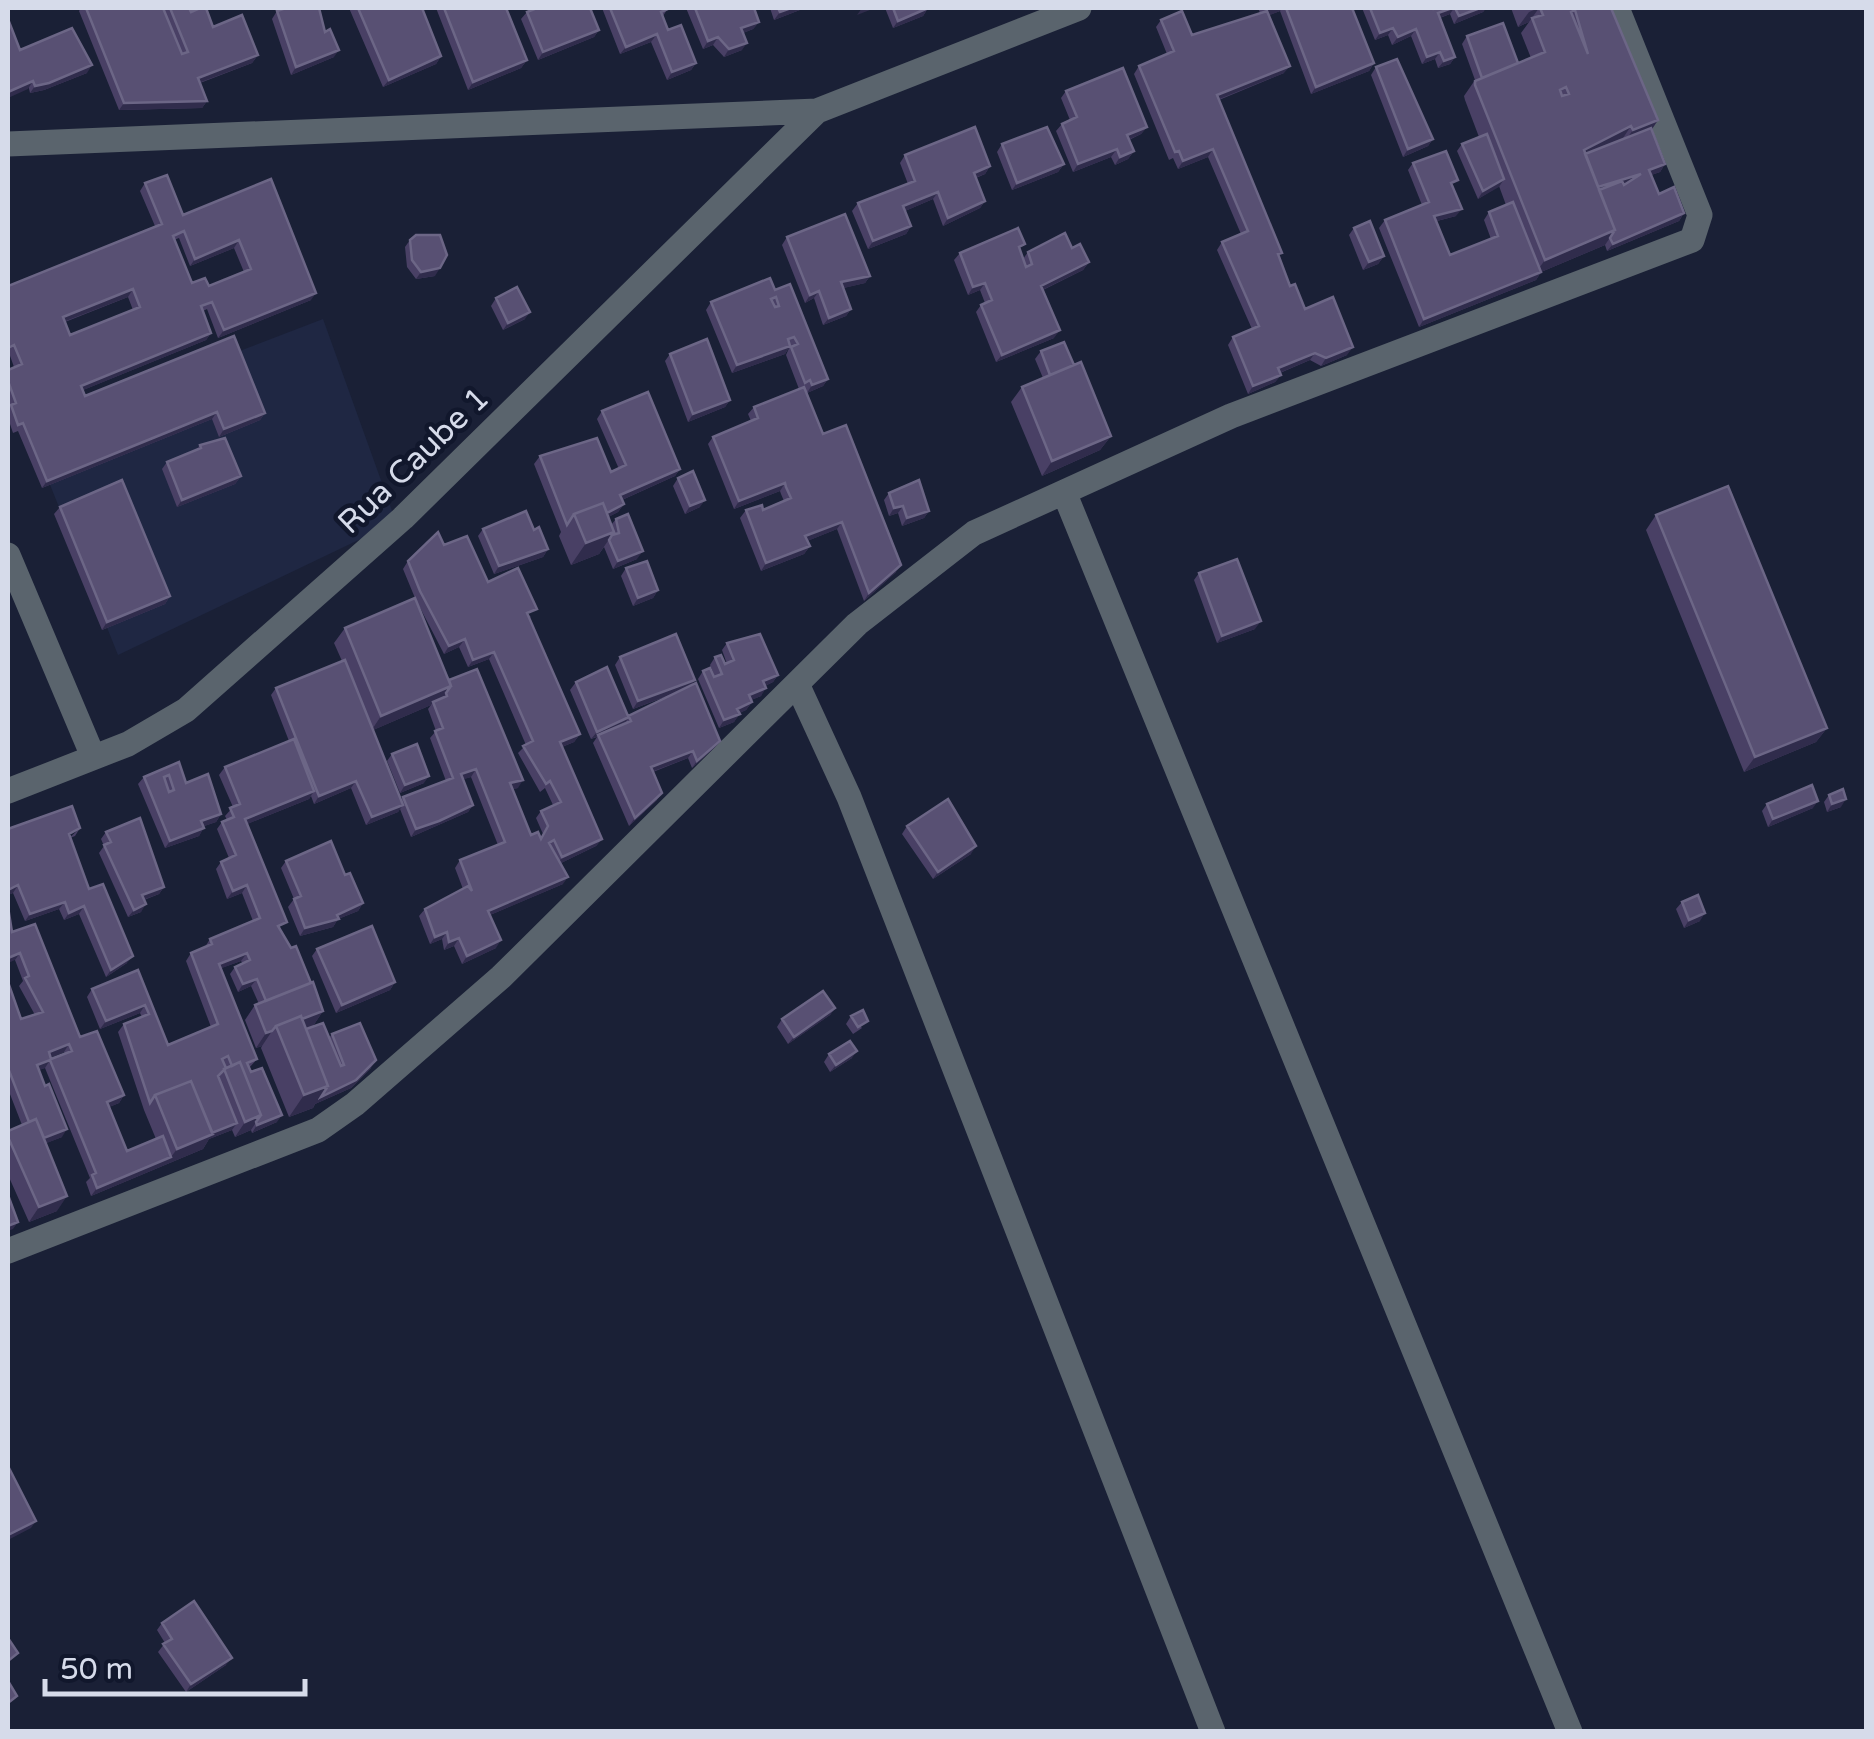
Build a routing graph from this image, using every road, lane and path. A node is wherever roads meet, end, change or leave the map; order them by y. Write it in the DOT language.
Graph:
graph roads {
  1 [pos="1079,8"];
  2 [pos="1616,8"];
  3 [pos="817,111"];
  4 [pos="8,144"];
  5 [pos="1064,492"];
  6 [pos="8,554"];
  7 [pos="797,684"];
  8 [pos="92,754"];
  9 [pos="8,791"];
  10 [pos="8,1252"];
  11 [pos="1213,1732"];
  12 [pos="1570,1732"];
  1 -- 3 [label="street"];
  2 -- 5 [label="street"];
  3 -- 4 [label="street"];
  3 -- 8 [label="street, Rua Caube 1"];
  5 -- 7 [label="street"];
  5 -- 12 [label="street"];
  6 -- 8 [label="street"];
  7 -- 10 [label="street"];
  7 -- 11 [label="street"];
  8 -- 9 [label="street, Rua Caube 1"];
}
